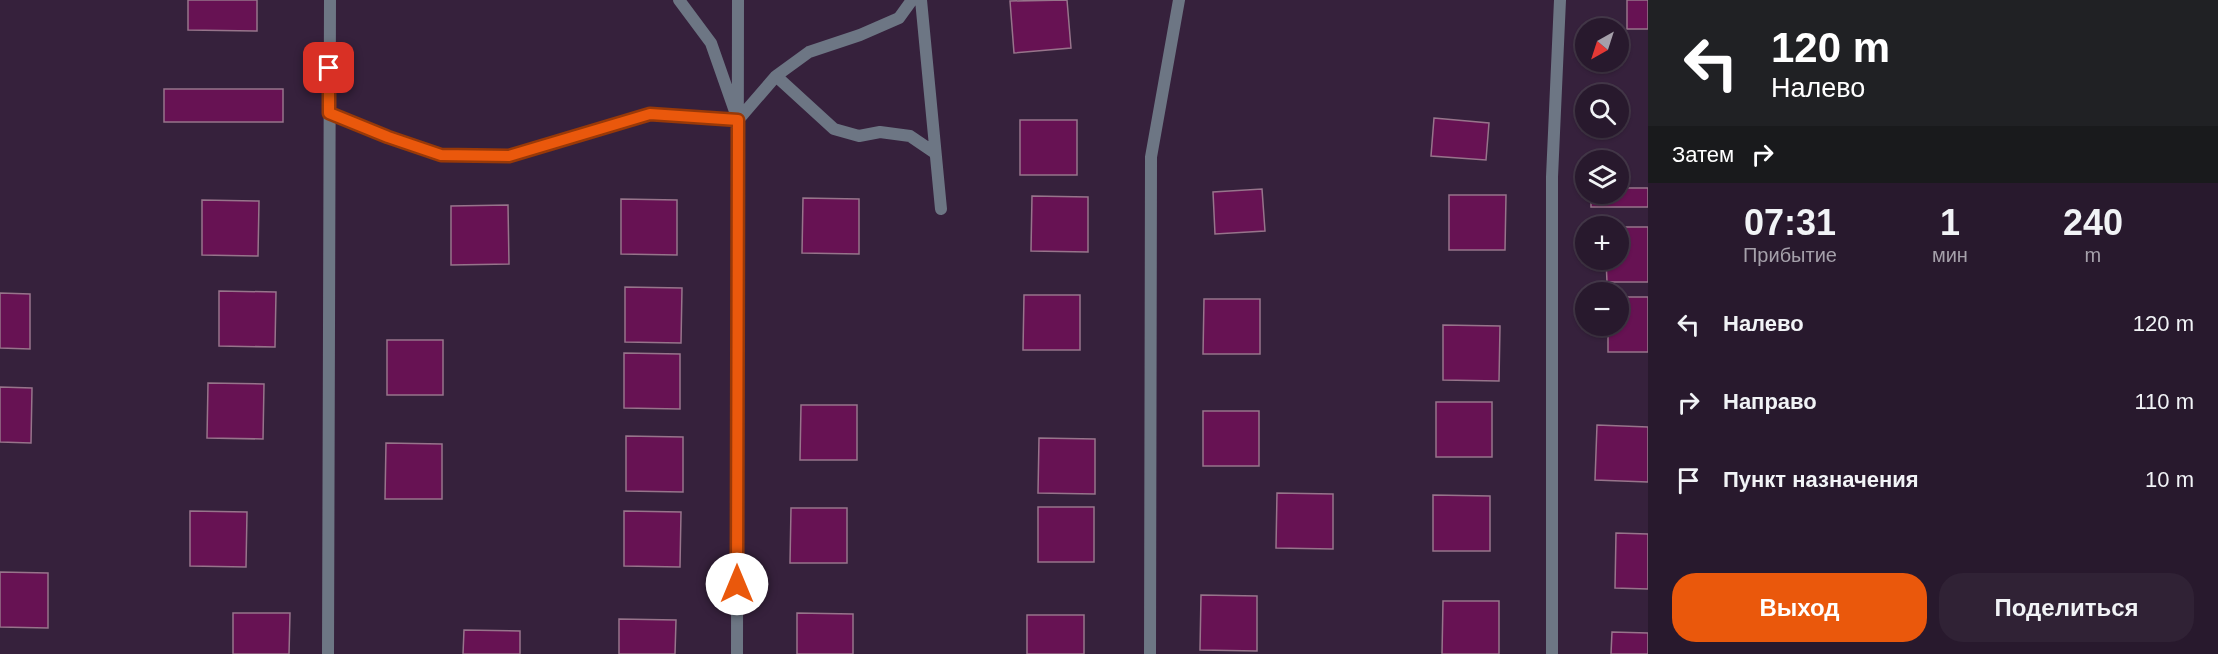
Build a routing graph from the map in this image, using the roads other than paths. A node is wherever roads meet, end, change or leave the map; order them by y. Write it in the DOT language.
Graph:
graph roads {
  1 [pos="330,0"];
  2 [pos="679,0"];
  3 [pos="738,0"];
  4 [pos="912,0"];
  5 [pos="921,0"];
  6 [pos="1179,0"];
  7 [pos="1560,0"];
  8 [pos="776,76"];
  9 [pos="329,113"];
  10 [pos="738,120"];
  11 [pos="935,153"];
  12 [pos="940,209"];
  13 [pos="328,654"];
  14 [pos="737,654"];
  15 [pos="1150,654"];
  16 [pos="1552,654"];
  1 -- 9 [label="street"];
  2 -- 10 [label="street"];
  3 -- 10 [label="street"];
  4 -- 8 [label="street"];
  5 -- 11 [label="street"];
  6 -- 15 [label="street"];
  7 -- 16 [label="street"];
  8 -- 10 [label="street"];
  8 -- 11 [label="street"];
  9 -- 10 [label="street"];
  9 -- 13 [label="street"];
  10 -- 14 [label="street"];
  11 -- 12 [label="street"];
}
